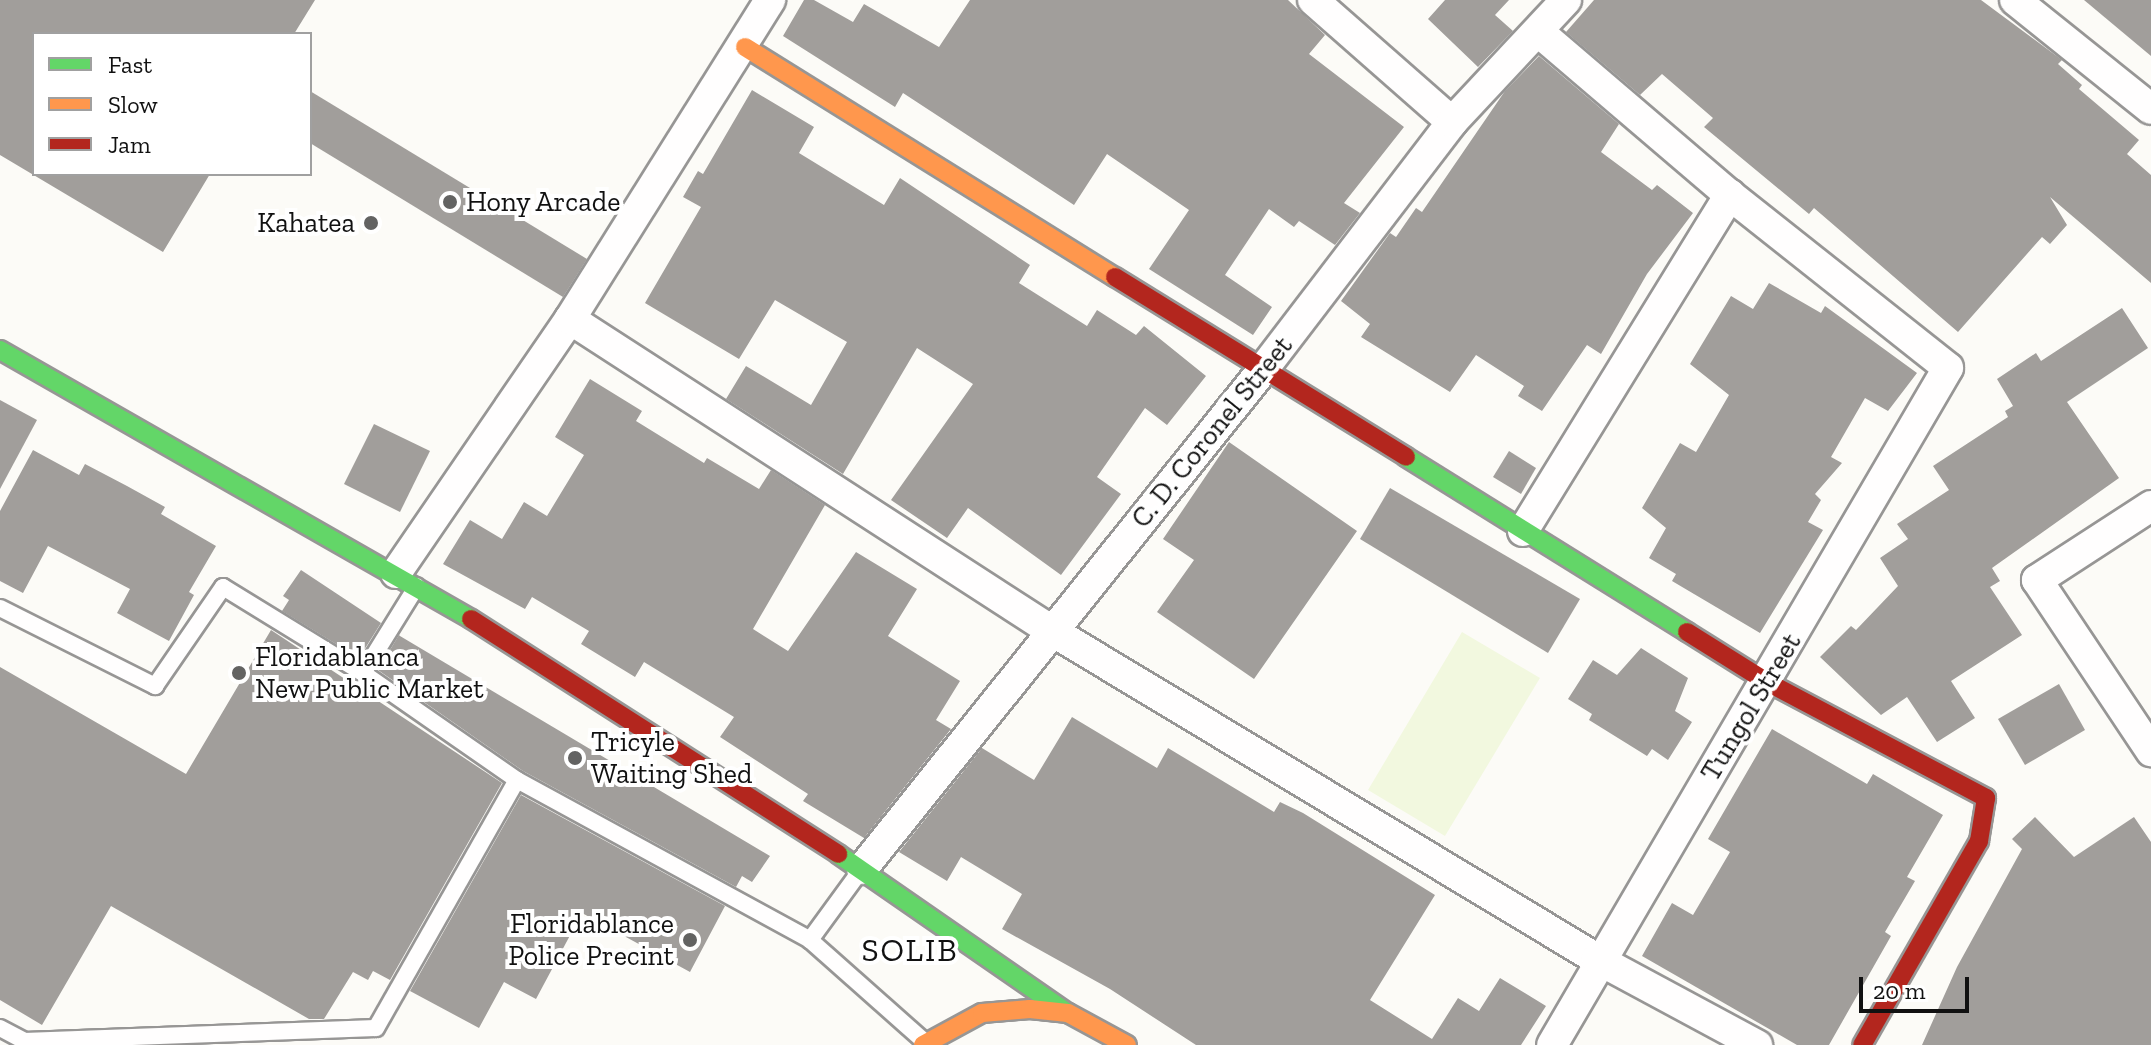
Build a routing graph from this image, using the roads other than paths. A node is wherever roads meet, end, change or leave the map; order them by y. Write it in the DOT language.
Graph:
graph roads {
  1 [pos="770,0"];
  2 [pos="1313,0"];
  3 [pos="1566,0"];
  4 [pos="2015,0"];
  5 [pos="1540,33"];
  6 [pos="745,47"];
  7 [pos="2151,109"];
  8 [pos="1452,122"];
  9 [pos="1730,195"];
  10 [pos="570,319"];
  11 [pos="0,350"];
  12 [pos="1261,372"];
  13 [pos="2151,506"];
  14 [pos="1523,531"];
  15 [pos="407,579"];
  16 [pos="0,608"];
  17 [pos="1052,631"];
  18 [pos="363,673"];
  19 [pos="1767,682"];
  20 [pos="2151,751"];
  21 [pos="517,780"];
  22 [pos="862,869"];
  23 [pos="810,940"];
  24 [pos="1597,959"];
  25 [pos="1068,1013"];
  26 [pos="0,1028"];
  27 [pos="925,1044"];
  28 [pos="1127,1045"];
  29 [pos="1552,1045"];
  30 [pos="1757,1045"];
  31 [pos="1862,1045"];
  1 -- 6 [label="street"];
  2 -- 8 [label="street"];
  3 -- 5 [label="street, C. D. Coronel Street"];
  4 -- 7 [label="street"];
  5 -- 8 [label="street, C. D. Coronel Street"];
  5 -- 9 [label="street"];
  6 -- 10 [label="street"];
  6 -- 12 [label="street"];
  8 -- 12 [label="street, C. D. Coronel Street"];
  9 -- 14 [label="street"];
  9 -- 19 [label="street, Tungol Street"];
  10 -- 15 [label="street"];
  10 -- 17 [label="street"];
  11 -- 15 [label="street"];
  12 -- 14 [label="street"];
  12 -- 17 [label="street, C. D. Coronel Street"];
  13 -- 20 [label="street"];
  14 -- 19 [label="street"];
  15 -- 18 [label="lane"];
  15 -- 22 [label="street"];
  16 -- 18 [label="lane"];
  17 -- 22 [label="street, C. D. Coronel Street"];
  17 -- 24 [label="street"];
  18 -- 21 [label="lane"];
  19 -- 24 [label="street, Tungol Street"];
  19 -- 31 [label="street"];
  21 -- 23 [label="lane"];
  21 -- 26 [label="lane"];
  22 -- 23 [label="lane"];
  22 -- 25 [label="street"];
  23 -- 27 [label="lane"];
  24 -- 29 [label="street, Tungol Street"];
  24 -- 30 [label="street"];
  25 -- 27 [label="street"];
  25 -- 28 [label="street"];
}
